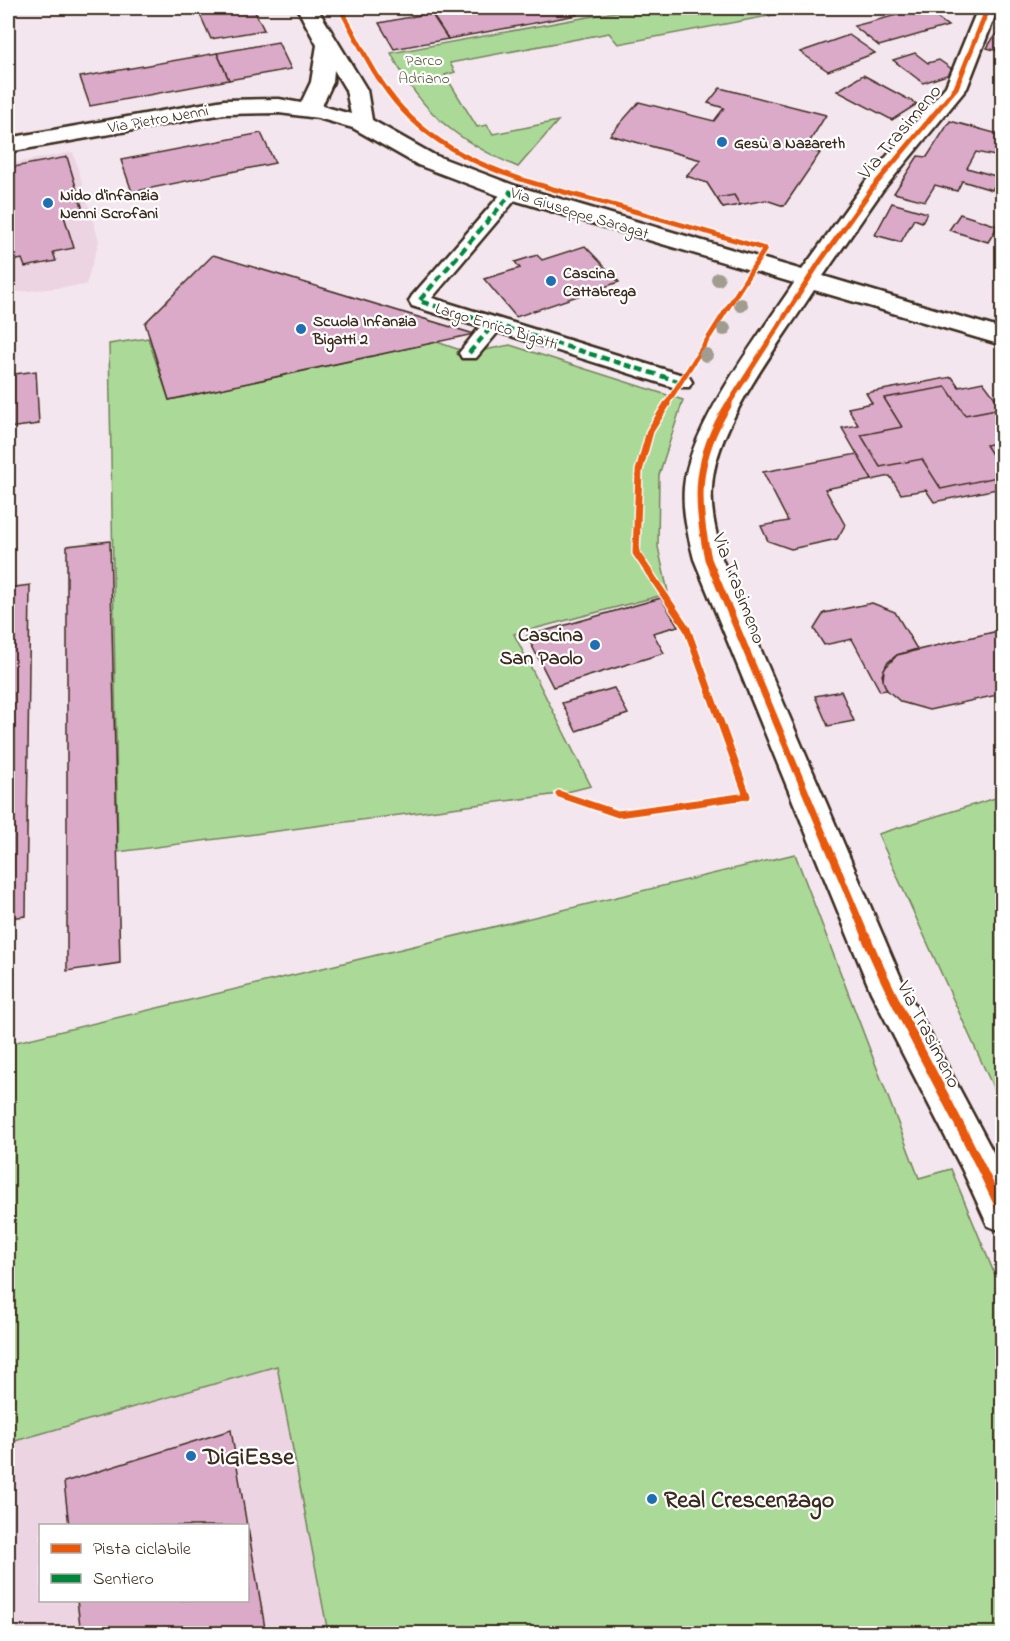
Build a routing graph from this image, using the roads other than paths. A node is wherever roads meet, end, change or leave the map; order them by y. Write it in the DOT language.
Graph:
graph roads {
  1 [pos="307,8"];
  2 [pos="988,8"];
  3 [pos="327,45"];
  4 [pos="309,110"];
  5 [pos="361,123"];
  6 [pos="8,145"];
  7 [pos="508,191"];
  8 [pos="808,279"];
  9 [pos="494,324"];
  10 [pos="1002,337"];
  11 [pos="469,353"];
  12 [pos="681,382"];
  13 [pos="1002,1212"];
  1 -- 3 [label="street"];
  2 -- 8 [label="street, Via Trasimeno"];
  3 -- 4 [label="street"];
  3 -- 5 [label="street"];
  4 -- 5 [label="street, Via Giuseppe Saragat"];
  4 -- 6 [label="street, Via Pietro Nenni"];
  5 -- 7 [label="street, Via Giuseppe Saragat"];
  7 -- 8 [label="street, Via Giuseppe Saragat"];
  7 -- 9 [label="street, Largo Enrico Bigatti"];
  8 -- 10 [label="street"];
  8 -- 13 [label="street, Via Trasimeno"];
  9 -- 11 [label="street"];
  9 -- 12 [label="street, Largo Enrico Bigatti"];
}
